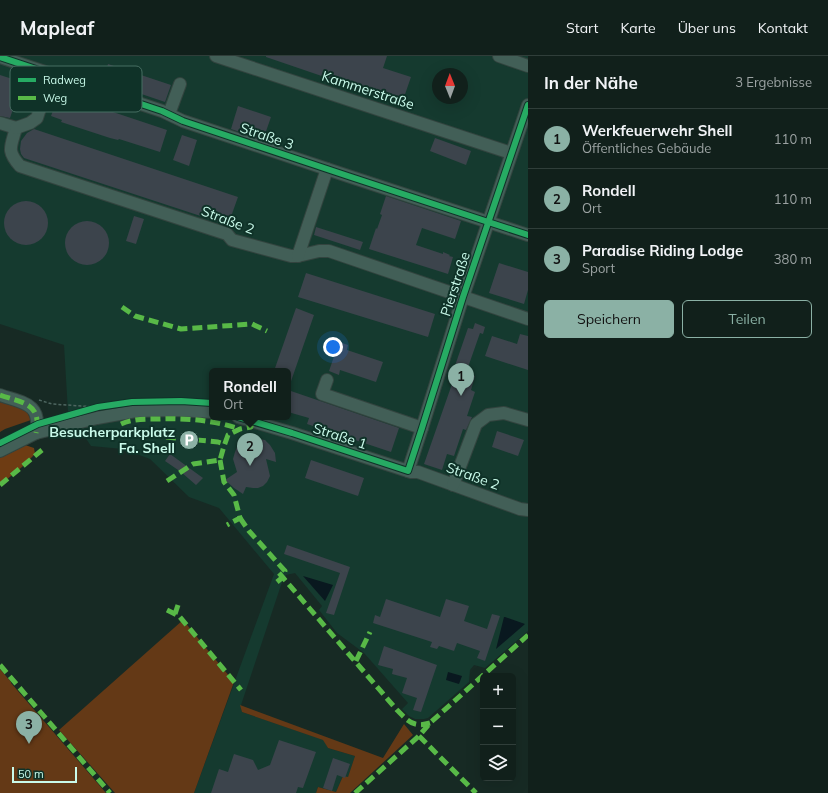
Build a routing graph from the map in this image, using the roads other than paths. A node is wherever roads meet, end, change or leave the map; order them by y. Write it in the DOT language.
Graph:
graph roads {
  1 [pos="216,56"];
  2 [pos="499,56"];
  3 [pos="0,57"];
  4 [pos="27,66"];
  5 [pos="528,66"];
  6 [pos="180,84"];
  7 [pos="142,104"];
  8 [pos="528,105"];
  9 [pos="39,112"];
  10 [pos="169,114"];
  11 [pos="0,123"];
  12 [pos="16,128"];
  13 [pos="511,153"];
  14 [pos="327,169"];
  15 [pos="488,222"];
  16 [pos="528,235"];
  17 [pos="298,256"];
  18 [pos="463,297"];
  19 [pos="528,318"];
  20 [pos="327,380"];
  21 [pos="0,395"];
  22 [pos="209,412"];
  23 [pos="249,420"];
  24 [pos="528,420"];
  25 [pos="422,428"];
  26 [pos="36,433"];
  27 [pos="0,450"];
  28 [pos="408,471"];
  29 [pos="453,485"];
  30 [pos="528,510"];
  1 -- 13 [label="street, Kammerstraße"];
  2 -- 5 [label="street"];
  3 -- 4 [label="street, Straße 3"];
  6 -- 10 [label="street"];
  7 -- 10 [label="street, Straße 3"];
  8 -- 13 [label="street, Pierstraße"];
  9 -- 12 [label="street"];
  10 -- 14 [label="street, Straße 3"];
  11 -- 12 [label="street"];
  12 -- 17 [label="street, Straße 2"];
  13 -- 15 [label="street, Pierstraße"];
  14 -- 15 [label="street, Straße 3"];
  14 -- 17 [label="street"];
  15 -- 16 [label="street, Straße 3"];
  15 -- 18 [label="street, Pierstraße"];
  17 -- 18 [label="street, Straße 2"];
  18 -- 19 [label="street, Straße 2"];
  18 -- 25 [label="street, Pierstraße"];
  20 -- 25 [label="street"];
  21 -- 26 [label="street"];
  22 -- 26 [label="street"];
  23 -- 28 [label="street, Straße 1"];
  24 -- 29 [label="street"];
  25 -- 28 [label="street, Pierstraße"];
  26 -- 27 [label="street"];
  28 -- 29 [label="street, Straße 2"];
  29 -- 30 [label="street, Straße 2"];
}
